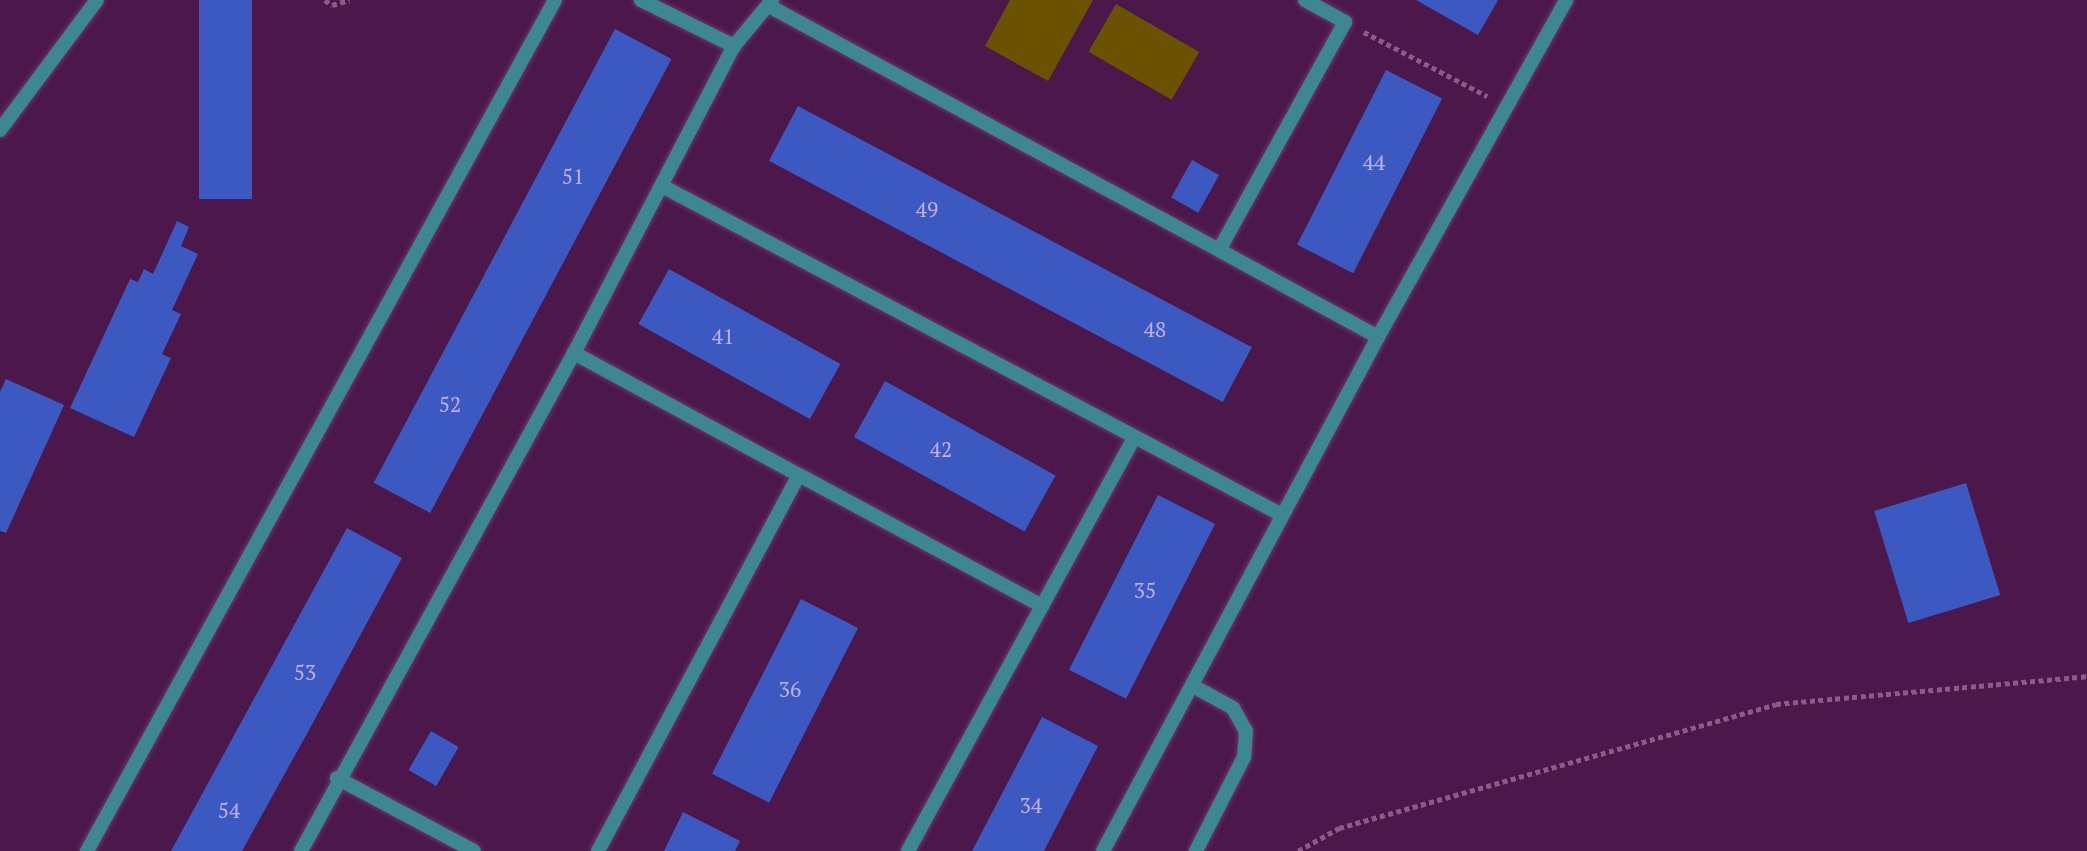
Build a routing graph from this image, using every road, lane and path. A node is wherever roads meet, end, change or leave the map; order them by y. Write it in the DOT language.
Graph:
graph roads {
  1 [pos="97,0"];
  2 [pos="325,0"];
  3 [pos="349,0"];
  4 [pos="555,0"];
  5 [pos="641,0"];
  6 [pos="1304,0"];
  7 [pos="1566,0"];
  8 [pos="771,3"];
  9 [pos="1345,22"];
  10 [pos="734,46"];
  11 [pos="1505,106"];
  12 [pos="0,130"];
  13 [pos="662,186"];
  14 [pos="1219,250"];
  15 [pos="1378,337"];
  16 [pos="574,353"];
  17 [pos="1135,438"];
  18 [pos="799,475"];
  19 [pos="1282,515"];
  20 [pos="1042,606"];
  21 [pos="2087,676"];
  22 [pos="1193,686"];
  23 [pos="337,778"];
  24 [pos="87,851"];
  25 [pos="301,851"];
  26 [pos="474,851"];
  27 [pos="598,851"];
  28 [pos="908,851"];
  29 [pos="1103,851"];
  30 [pos="1196,851"];
  31 [pos="1298,851"];
  1 -- 12 [label="street"];
  2 -- 3 [label="path"];
  4 -- 24 [label="street"];
  5 -- 10 [label="street"];
  6 -- 9 [label="street"];
  7 -- 11 [label="street"];
  8 -- 10 [label="street"];
  8 -- 14 [label="street"];
  9 -- 11 [label="path"];
  9 -- 14 [label="street"];
  10 -- 13 [label="street"];
  11 -- 15 [label="street"];
  13 -- 16 [label="street"];
  13 -- 17 [label="street"];
  14 -- 15 [label="street"];
  15 -- 19 [label="street"];
  16 -- 18 [label="street"];
  16 -- 23 [label="street"];
  17 -- 19 [label="street"];
  17 -- 20 [label="street"];
  18 -- 20 [label="street"];
  18 -- 27 [label="street"];
  19 -- 22 [label="street"];
  20 -- 28 [label="street"];
  21 -- 31 [label="path"];
  22 -- 29 [label="street"];
  22 -- 30 [label="street"];
  23 -- 25 [label="street"];
  23 -- 26 [label="street"];
}
